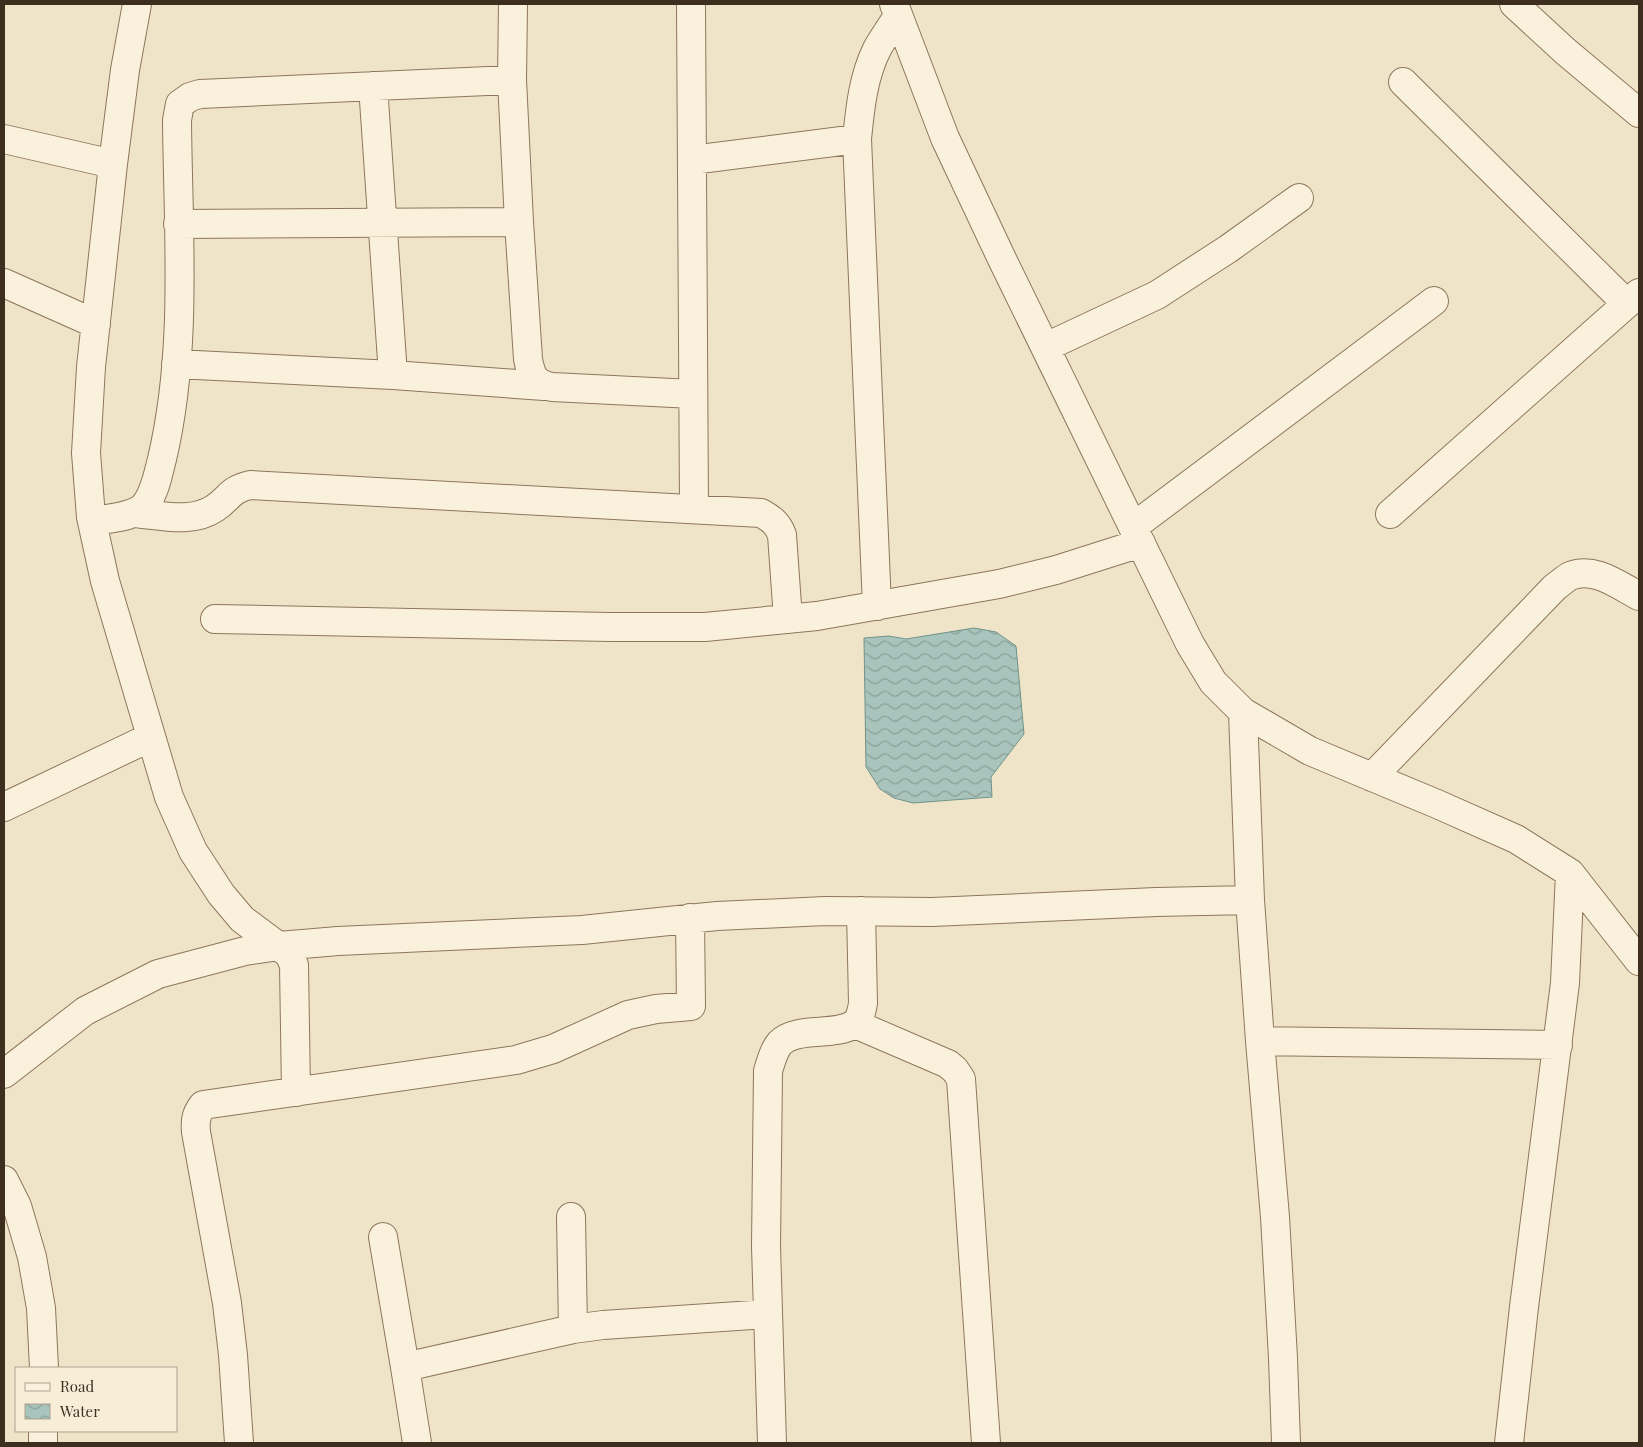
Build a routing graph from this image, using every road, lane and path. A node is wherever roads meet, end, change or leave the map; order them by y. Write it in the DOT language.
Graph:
graph roads {
  1 [pos="137,4"];
  2 [pos="513,4"];
  3 [pos="692,4"];
  4 [pos="1514,4"];
  5 [pos="896,10"];
  6 [pos="512,80"];
  7 [pos="1403,82"];
  8 [pos="373,86"];
  9 [pos="1639,114"];
  10 [pos="4,139"];
  11 [pos="857,139"];
  12 [pos="692,160"];
  13 [pos="113,164"];
  14 [pos="1299,198"];
  15 [pos="519,222"];
  16 [pos="381,223"];
  17 [pos="178,224"];
  18 [pos="4,284"];
  19 [pos="1633,298"];
  20 [pos="1434,302"];
  21 [pos="96,324"];
  22 [pos="1046,347"];
  23 [pos="176,364"];
  24 [pos="393,376"];
  25 [pos="544,386"];
  26 [pos="693,394"];
  27 [pos="694,509"];
  28 [pos="134,513"];
  29 [pos="1390,514"];
  30 [pos="92,521"];
  31 [pos="1137,535"];
  32 [pos="1638,592"];
  33 [pos="877,606"];
  34 [pos="215,619"];
  35 [pos="788,619"];
  36 [pos="1243,712"];
  37 [pos="151,737"];
  38 [pos="1372,777"];
  39 [pos="4,807"];
  40 [pos="1570,873"];
  41 [pos="1250,900"];
  42 [pos="861,911"];
  43 [pos="690,918"];
  44 [pos="1635,945"];
  45 [pos="279,946"];
  46 [pos="855,1024"];
  47 [pos="1260,1041"];
  48 [pos="1558,1045"];
  49 [pos="4,1074"];
  50 [pos="296,1092"];
  51 [pos="4,1180"];
  52 [pos="571,1217"];
  53 [pos="383,1237"];
  54 [pos="768,1314"];
  55 [pos="574,1329"];
  56 [pos="44,1367"];
  57 [pos="405,1367"];
  58 [pos="239,1443"];
  59 [pos="417,1443"];
  60 [pos="772,1443"];
  61 [pos="986,1443"];
  62 [pos="1286,1443"];
  63 [pos="1509,1443"];
  1 -- 13 [label="street"];
  2 -- 6 [label="street"];
  3 -- 12 [label="street"];
  4 -- 9 [label="street"];
  5 -- 11 [label="street"];
  5 -- 22 [label="street"];
  6 -- 8 [label="street"];
  6 -- 15 [label="street"];
  7 -- 19 [label="street"];
  8 -- 16 [label="street"];
  8 -- 17 [label="street"];
  10 -- 13 [label="street"];
  11 -- 12 [label="street"];
  11 -- 33 [label="street"];
  12 -- 26 [label="street"];
  13 -- 21 [label="street"];
  14 -- 22 [label="street"];
  15 -- 16 [label="street"];
  15 -- 25 [label="street"];
  16 -- 17 [label="street"];
  16 -- 24 [label="street"];
  17 -- 23 [label="street"];
  18 -- 21 [label="street"];
  19 -- 29 [label="street"];
  20 -- 31 [label="street"];
  21 -- 30 [label="street"];
  22 -- 31 [label="street"];
  23 -- 24 [label="street"];
  23 -- 28 [label="street"];
  24 -- 25 [label="street"];
  25 -- 26 [label="street"];
  26 -- 27 [label="street"];
  27 -- 28 [label="street"];
  27 -- 35 [label="street"];
  28 -- 30 [label="street"];
  30 -- 37 [label="street"];
  31 -- 33 [label="street"];
  31 -- 36 [label="street"];
  32 -- 38 [label="street"];
  33 -- 35 [label="street"];
  34 -- 35 [label="street"];
  36 -- 38 [label="street"];
  36 -- 41 [label="street"];
  37 -- 39 [label="street"];
  37 -- 45 [label="street"];
  38 -- 40 [label="street"];
  40 -- 44 [label="street"];
  40 -- 48 [label="street"];
  41 -- 42 [label="street"];
  41 -- 47 [label="street"];
  42 -- 43 [label="street"];
  42 -- 46 [label="street"];
  43 -- 45 [label="street"];
  43 -- 50 [label="street"];
  45 -- 49 [label="street"];
  45 -- 50 [label="street"];
  46 -- 54 [label="street"];
  46 -- 61 [label="street"];
  47 -- 48 [label="street"];
  47 -- 62 [label="street"];
  48 -- 63 [label="street"];
  50 -- 58 [label="street"];
  51 -- 56 [label="street"];
  52 -- 55 [label="street"];
  53 -- 57 [label="street"];
  54 -- 55 [label="street"];
  54 -- 60 [label="street"];
  55 -- 57 [label="street"];
  57 -- 59 [label="street"];
}
